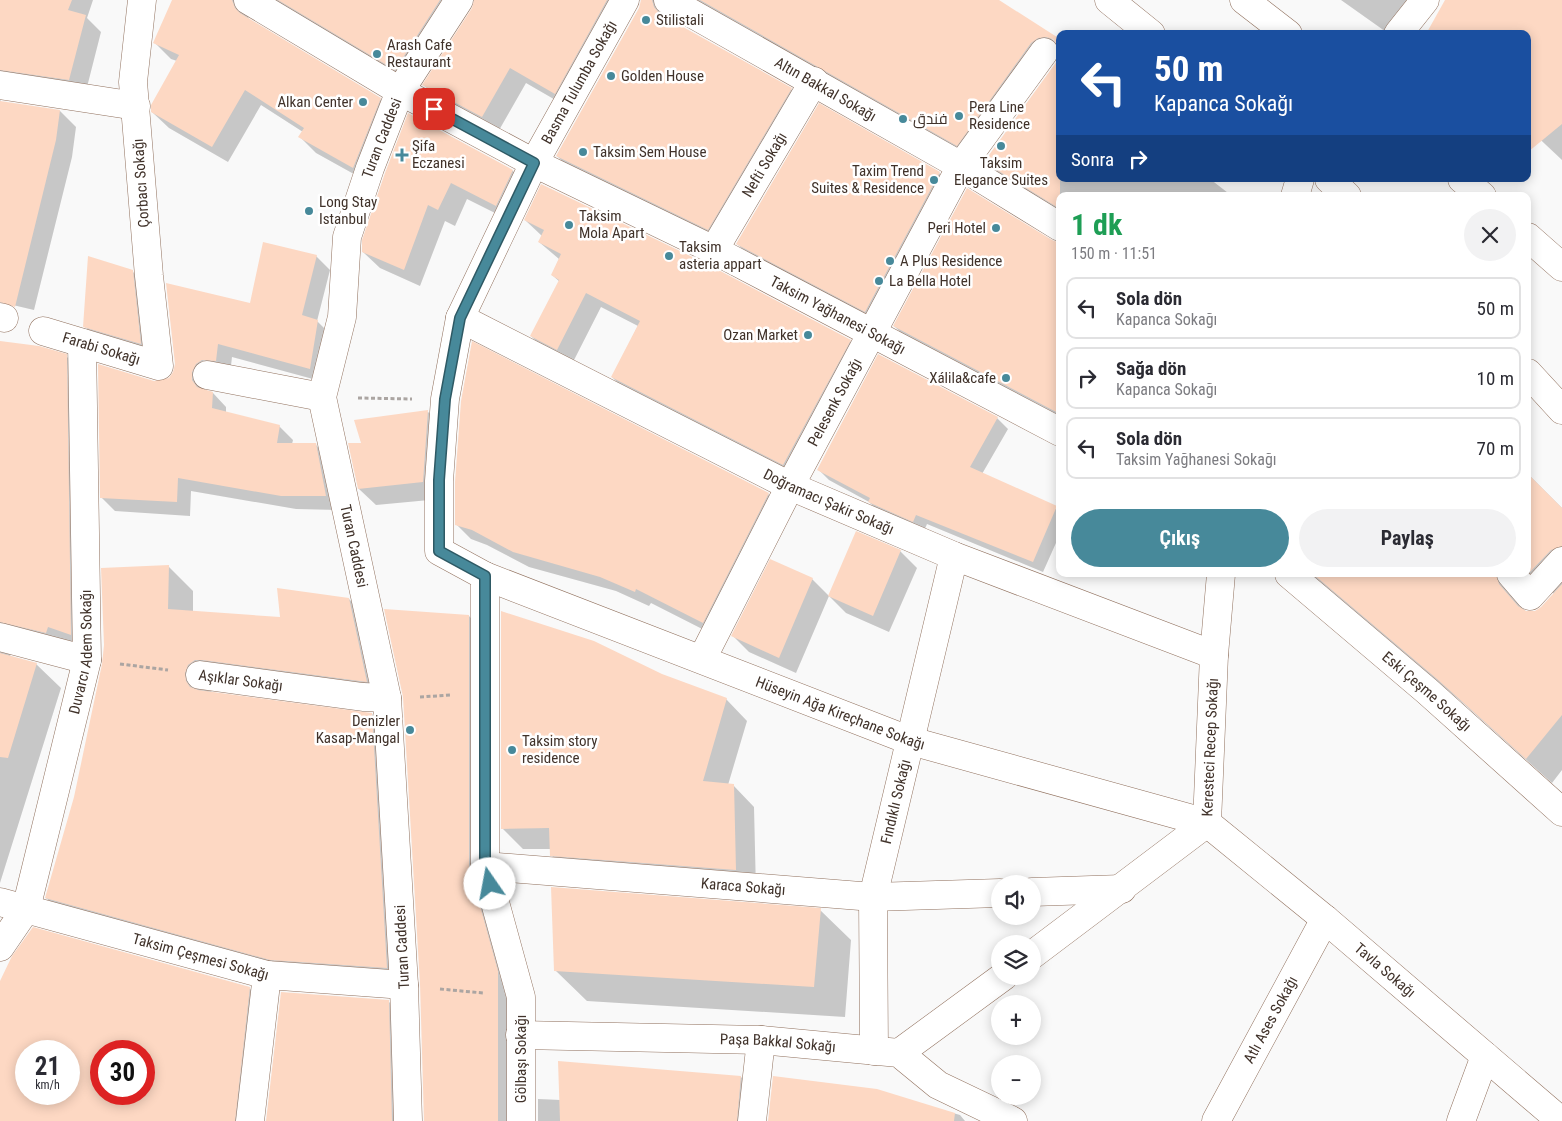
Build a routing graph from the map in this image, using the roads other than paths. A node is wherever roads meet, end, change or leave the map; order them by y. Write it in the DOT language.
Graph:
graph roads {
  1 [pos="142,0"];
  2 [pos="248,0"];
  3 [pos="459,0"];
  4 [pos="625,0"];
  5 [pos="668,0"];
  6 [pos="1109,0"];
  7 [pos="1244,0"];
  8 [pos="1425,0"];
  9 [pos="1146,30"];
  10 [pos="1283,30"];
  11 [pos="1401,30"];
  12 [pos="1044,52"];
  13 [pos="814,81"];
  14 [pos="0,85"];
  15 [pos="400,91"];
  16 [pos="136,106"];
  17 [pos="534,163"];
  18 [pos="961,166"];
  19 [pos="1332,182"];
  20 [pos="1466,182"];
  21 [pos="1343,192"];
  22 [pos="1477,192"];
  23 [pos="1056,225"];
  24 [pos="1531,239"];
  25 [pos="714,250"];
  26 [pos="1562,267"];
  27 [pos="460,318"];
  28 [pos="43,330"];
  29 [pos="873,332"];
  30 [pos="82,343"];
  31 [pos="159,366"];
  32 [pos="207,375"];
  33 [pos="1531,376"];
  34 [pos="322,398"];
  35 [pos="1562,410"];
  36 [pos="1056,430"];
  37 [pos="790,486"];
  38 [pos="954,556"];
  39 [pos="1562,561"];
  40 [pos="485,576"];
  41 [pos="1221,577"];
  42 [pos="1293,577"];
  43 [pos="1514,577"];
  44 [pos="0,637"];
  45 [pos="1214,655"];
  46 [pos="702,659"];
  47 [pos="87,660"];
  48 [pos="200,674"];
  49 [pos="387,698"];
  50 [pos="911,741"];
  51 [pos="1562,812"];
  52 [pos="1207,823"];
  53 [pos="485,866"];
  54 [pos="1122,889"];
  55 [pos="1041,892"];
  56 [pos="991,893"];
  57 [pos="873,897"];
  58 [pos="0,902"];
  59 [pos="26,910"];
  60 [pos="1325,918"];
  61 [pos="0,947"];
  62 [pos="1041,948"];
  63 [pos="267,975"];
  64 [pos="991,984"];
  65 [pos="404,985"];
  66 [pos="520,1036"];
  67 [pos="761,1040"];
  68 [pos="886,1052"];
  69 [pos="1485,1056"];
  70 [pos="1000,1118"];
  71 [pos="250,1121"];
  72 [pos="408,1121"];
  73 [pos="520,1121"];
  74 [pos="752,1121"];
  75 [pos="1216,1121"];
  76 [pos="1461,1121"];
  77 [pos="1561,1121"];
  1 -- 16 [label="street, Çorbacı Sokağı"];
  2 -- 15 [label="street, Taksim Yağhanesi Sokağı"];
  3 -- 15 [label="street, Turan Caddesi"];
  4 -- 17 [label="street, Basma Tulumba Sokağı"];
  5 -- 13 [label="street, Altın Bakkal Sokağı"];
  6 -- 9 [label="street"];
  7 -- 10 [label="street"];
  8 -- 11 [label="street"];
  12 -- 18 [label="street, Pelesenk Sokağı"];
  13 -- 18 [label="street, Altın Bakkal Sokağı"];
  13 -- 25 [label="street, Nefti Sokağı"];
  14 -- 16 [label="street"];
  15 -- 17 [label="street, Taksim Yağhanesi Sokağı"];
  15 -- 34 [label="street, Turan Caddesi"];
  16 -- 31 [label="street, Çorbacı Sokağı"];
  17 -- 25 [label="street, Taksim Yağhanesi Sokağı"];
  17 -- 27 [label="street, Basma Tulumba Sokağı"];
  18 -- 23 [label="street, Altın Bakkal Sokağı"];
  18 -- 29 [label="street, Pelesenk Sokağı"];
  19 -- 21 [label="street"];
  20 -- 22 [label="street"];
  24 -- 26 [label="street"];
  25 -- 29 [label="street, Taksim Yağhanesi Sokağı"];
  27 -- 37 [label="street, Doğramacı Şakir Sokağı"];
  27 -- 40 [label="street, Hüseyin Ağa Kireçhane Sokağı"];
  28 -- 30 [label="street, Farabi Sokağı"];
  29 -- 36 [label="street, Taksim Yağhanesi Sokağı"];
  29 -- 37 [label="street, Pelesenk Sokağı"];
  30 -- 31 [label="street, Farabi Sokağı"];
  30 -- 47 [label="street, Duvarcı Adem Sokağı"];
  32 -- 34 [label="street"];
  33 -- 35 [label="street"];
  34 -- 49 [label="street, Turan Caddesi"];
  37 -- 38 [label="street, Doğramacı Şakir Sokağı"];
  37 -- 46 [label="street, Pelesenk Sokağı"];
  38 -- 45 [label="street, Doğramacı Şakir Sokağı"];
  38 -- 50 [label="street, Fındıklı Sokağı"];
  39 -- 43 [label="street"];
  40 -- 46 [label="street, Hüseyin Ağa Kireçhane Sokağı"];
  40 -- 53 [label="street, Gölbaşı Sokağı"];
  41 -- 45 [label="street, Keresteci Recep Sokağı"];
  42 -- 51 [label="street, Eski Çeşme Sokağı"];
  44 -- 47 [label="street"];
  45 -- 52 [label="street, Keresteci Recep Sokağı"];
  46 -- 50 [label="street, Hüseyin Ağa Kireçhane Sokağı"];
  47 -- 59 [label="street, Duvarcı Adem Sokağı"];
  48 -- 49 [label="street, Aşıklar Sokağı"];
  49 -- 65 [label="street, Turan Caddesi"];
  50 -- 52 [label="street, Hüseyin Ağa Kireçhane Sokağı"];
  50 -- 57 [label="street, Fındıklı Sokağı"];
  52 -- 54 [label="street, Keresteci Recep Sokağı"];
  52 -- 60 [label="street, Tavla Sokağı"];
  53 -- 57 [label="street, Karaca Sokağı"];
  53 -- 66 [label="street, Gölbaşı Sokağı"];
  54 -- 55 [label="street"];
  54 -- 62 [label="street, Keresteci Recep Sokağı"];
  56 -- 57 [label="street, Karaca Sokağı"];
  57 -- 68 [label="street, Fındıklı Sokağı"];
  58 -- 59 [label="street, Taksim Çeşmesi Sokağı"];
  59 -- 61 [label="street, Duvarcı Adem Sokağı"];
  59 -- 63 [label="street, Taksim Çeşmesi Sokağı"];
  60 -- 69 [label="street, Tavla Sokağı"];
  60 -- 75 [label="street, Atlı Ases Sokağı"];
  63 -- 65 [label="street, Taksim Çeşmesi Sokağı"];
  63 -- 71 [label="street"];
  64 -- 68 [label="street"];
  65 -- 72 [label="street, Turan Caddesi"];
  66 -- 67 [label="street, Paşa Bakkal Sokağı"];
  66 -- 73 [label="street, Gölbaşı Sokağı"];
  67 -- 68 [label="street, Paşa Bakkal Sokağı"];
  67 -- 74 [label="street"];
  68 -- 70 [label="street"];
  69 -- 76 [label="street"];
  69 -- 77 [label="street, Tavla Sokağı"];
}
